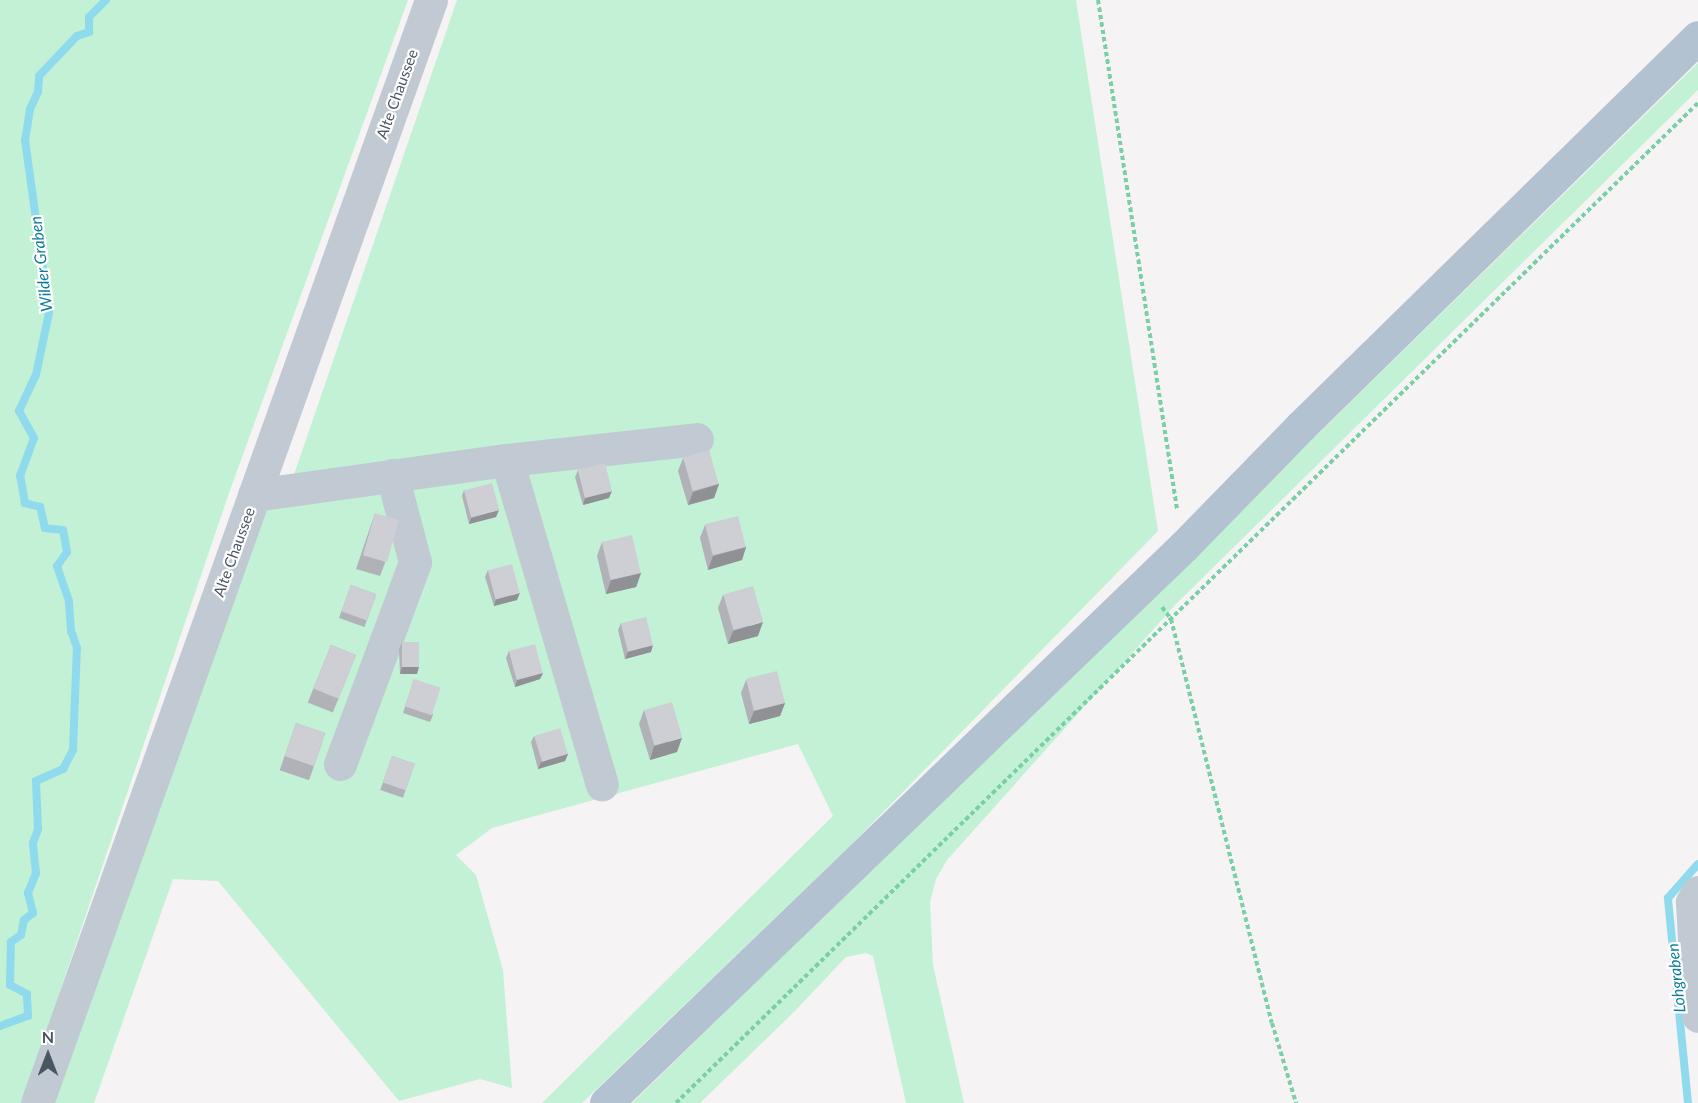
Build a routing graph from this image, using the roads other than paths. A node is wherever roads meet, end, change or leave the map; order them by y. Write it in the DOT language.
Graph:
graph roads {
  1 [pos="431,0"];
  2 [pos="1698,37"];
  3 [pos="697,439"];
  4 [pos="507,460"];
  5 [pos="392,475"];
  6 [pos="254,495"];
  7 [pos="340,764"];
  8 [pos="602,784"];
  9 [pos="1698,892"];
  10 [pos="1698,1016"];
  11 [pos="37,1103"];
  12 [pos="606,1103"];
  1 -- 6 [label="street, Alte Chaussee"];
  2 -- 12 [label="main road"];
  3 -- 4 [label="street"];
  4 -- 5 [label="street"];
  4 -- 8 [label="street"];
  5 -- 6 [label="street"];
  5 -- 7 [label="street"];
  6 -- 11 [label="street, Alte Chaussee"];
  9 -- 10 [label="street"];
}
